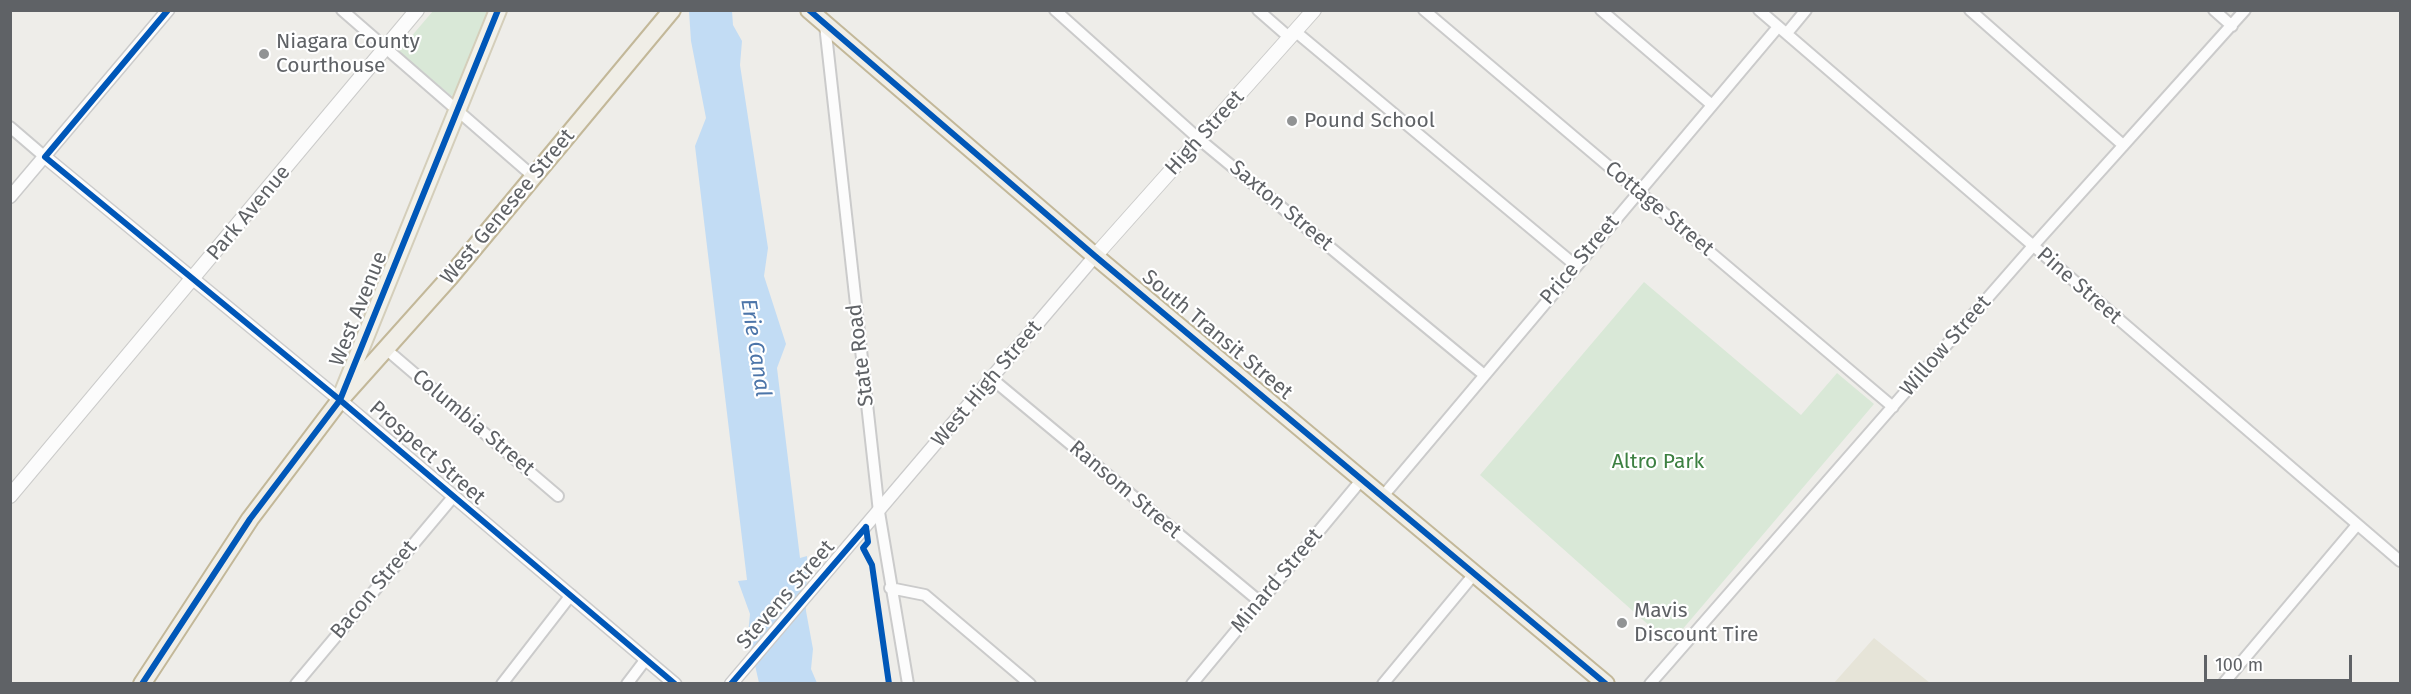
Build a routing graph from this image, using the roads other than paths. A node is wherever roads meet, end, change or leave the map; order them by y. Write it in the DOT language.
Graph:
graph roads {
  1 [pos="168,10"];
  2 [pos="342,10"];
  3 [pos="417,10"];
  4 [pos="498,10"];
  5 [pos="809,10"];
  6 [pos="1055,10"];
  7 [pos="1258,10"];
  8 [pos="1314,10"];
  9 [pos="1424,10"];
  10 [pos="1601,10"];
  11 [pos="1759,10"];
  12 [pos="1806,10"];
  13 [pos="1970,10"];
  14 [pos="2214,10"];
  15 [pos="2245,10"];
  16 [pos="672,11"];
  17 [pos="825,24"];
  18 [pos="2232,26"];
  19 [pos="1782,30"];
  20 [pos="1293,34"];
  21 [pos="387,48"];
  22 [pos="1712,105"];
  23 [pos="458,110"];
  24 [pos="10,127"];
  25 [pos="1199,139"];
  26 [pos="2123,145"];
  27 [pos="45,157"];
  28 [pos="534,177"];
  29 [pos="1638,192"];
  30 [pos="10,197"];
  31 [pos="2033,246"];
  32 [pos="1095,256"];
  33 [pos="1575,265"];
  34 [pos="194,280"];
  35 [pos="387,350"];
  36 [pos="1483,374"];
  37 [pos="991,378"];
  38 [pos="340,400"];
  39 [pos="1893,407"];
  40 [pos="1363,478"];
  41 [pos="10,496"];
  42 [pos="558,496"];
  43 [pos="1383,496"];
  44 [pos="453,497"];
  45 [pos="879,512"];
  46 [pos="2357,525"];
  47 [pos="2400,561"];
  48 [pos="1475,573"];
  49 [pos="890,588"];
  50 [pos="571,595"];
  51 [pos="1259,601"];
  52 [pos="646,659"];
  53 [pos="732,683"];
  54 [pos="142,684"];
  55 [pos="296,684"];
  56 [pos="502,684"];
  57 [pos="627,684"];
  58 [pos="675,684"];
  59 [pos="908,684"];
  60 [pos="1030,684"];
  61 [pos="1192,684"];
  62 [pos="1383,684"];
  63 [pos="1606,684"];
  64 [pos="1650,684"];
  65 [pos="2223,684"];
  1 -- 27 [label="street"];
  2 -- 21 [label="street"];
  3 -- 21 [label="main road, Park Avenue"];
  4 -- 23 [label="main road, West Avenue"];
  5 -- 17 [label="highway, South Transit Street"];
  6 -- 25 [label="street, Saxton Street"];
  7 -- 20 [label="street"];
  8 -- 20 [label="main road, High Street"];
  9 -- 29 [label="street, Cottage Street"];
  10 -- 22 [label="street"];
  11 -- 19 [label="street, Pine Street"];
  12 -- 19 [label="street, Price Street"];
  13 -- 26 [label="street"];
  14 -- 18 [label="street"];
  15 -- 18 [label="street, Willow Street"];
  16 -- 28 [label="highway, West Genesee Street"];
  17 -- 32 [label="highway, South Transit Street"];
  17 -- 45 [label="street, State Road"];
  18 -- 26 [label="street, Willow Street"];
  19 -- 22 [label="street, Price Street"];
  19 -- 31 [label="street, Pine Street"];
  20 -- 25 [label="main road, High Street"];
  20 -- 33 [label="street"];
  21 -- 23 [label="street"];
  21 -- 34 [label="main road, Park Avenue"];
  22 -- 29 [label="street, Price Street"];
  23 -- 28 [label="street"];
  23 -- 38 [label="main road, West Avenue"];
  24 -- 27 [label="street, Prospect Street"];
  25 -- 32 [label="main road, High Street"];
  25 -- 36 [label="street, Saxton Street"];
  26 -- 31 [label="street, Willow Street"];
  27 -- 30 [label="street"];
  27 -- 34 [label="street, Prospect Street"];
  28 -- 35 [label="highway, West Genesee Street"];
  29 -- 33 [label="street, Price Street"];
  29 -- 39 [label="street, Cottage Street"];
  31 -- 39 [label="street, Willow Street"];
  31 -- 46 [label="street, Pine Street"];
  32 -- 37 [label="street, West High Street"];
  32 -- 40 [label="highway, South Transit Street"];
  33 -- 36 [label="street, Price Street"];
  34 -- 38 [label="street, Prospect Street"];
  34 -- 41 [label="main road, Park Avenue"];
  35 -- 38 [label="highway, West Genesee Street"];
  35 -- 42 [label="street, Columbia Street"];
  36 -- 43 [label="street, Price Street"];
  37 -- 45 [label="street, West High Street"];
  37 -- 51 [label="street, Ransom Street"];
  38 -- 44 [label="street, Prospect Street"];
  38 -- 54 [label="highway, West Avenue"];
  39 -- 64 [label="street, Willow Street"];
  40 -- 43 [label="highway, South Transit Street"];
  40 -- 51 [label="street, Minard Street"];
  43 -- 48 [label="highway, South Transit Street"];
  44 -- 50 [label="street, Prospect Street"];
  44 -- 55 [label="street, Bacon Street"];
  45 -- 49 [label="street, State Road"];
  45 -- 53 [label="street, Stevens Street"];
  46 -- 47 [label="street, Pine Street"];
  46 -- 65 [label="street"];
  48 -- 62 [label="street"];
  48 -- 63 [label="highway, South Transit Street"];
  49 -- 59 [label="street, State Road"];
  49 -- 60 [label="street"];
  50 -- 52 [label="street, Prospect Street"];
  50 -- 56 [label="street"];
  51 -- 61 [label="street, Minard Street"];
  52 -- 57 [label="street"];
  52 -- 58 [label="street, Prospect Street"];
}
